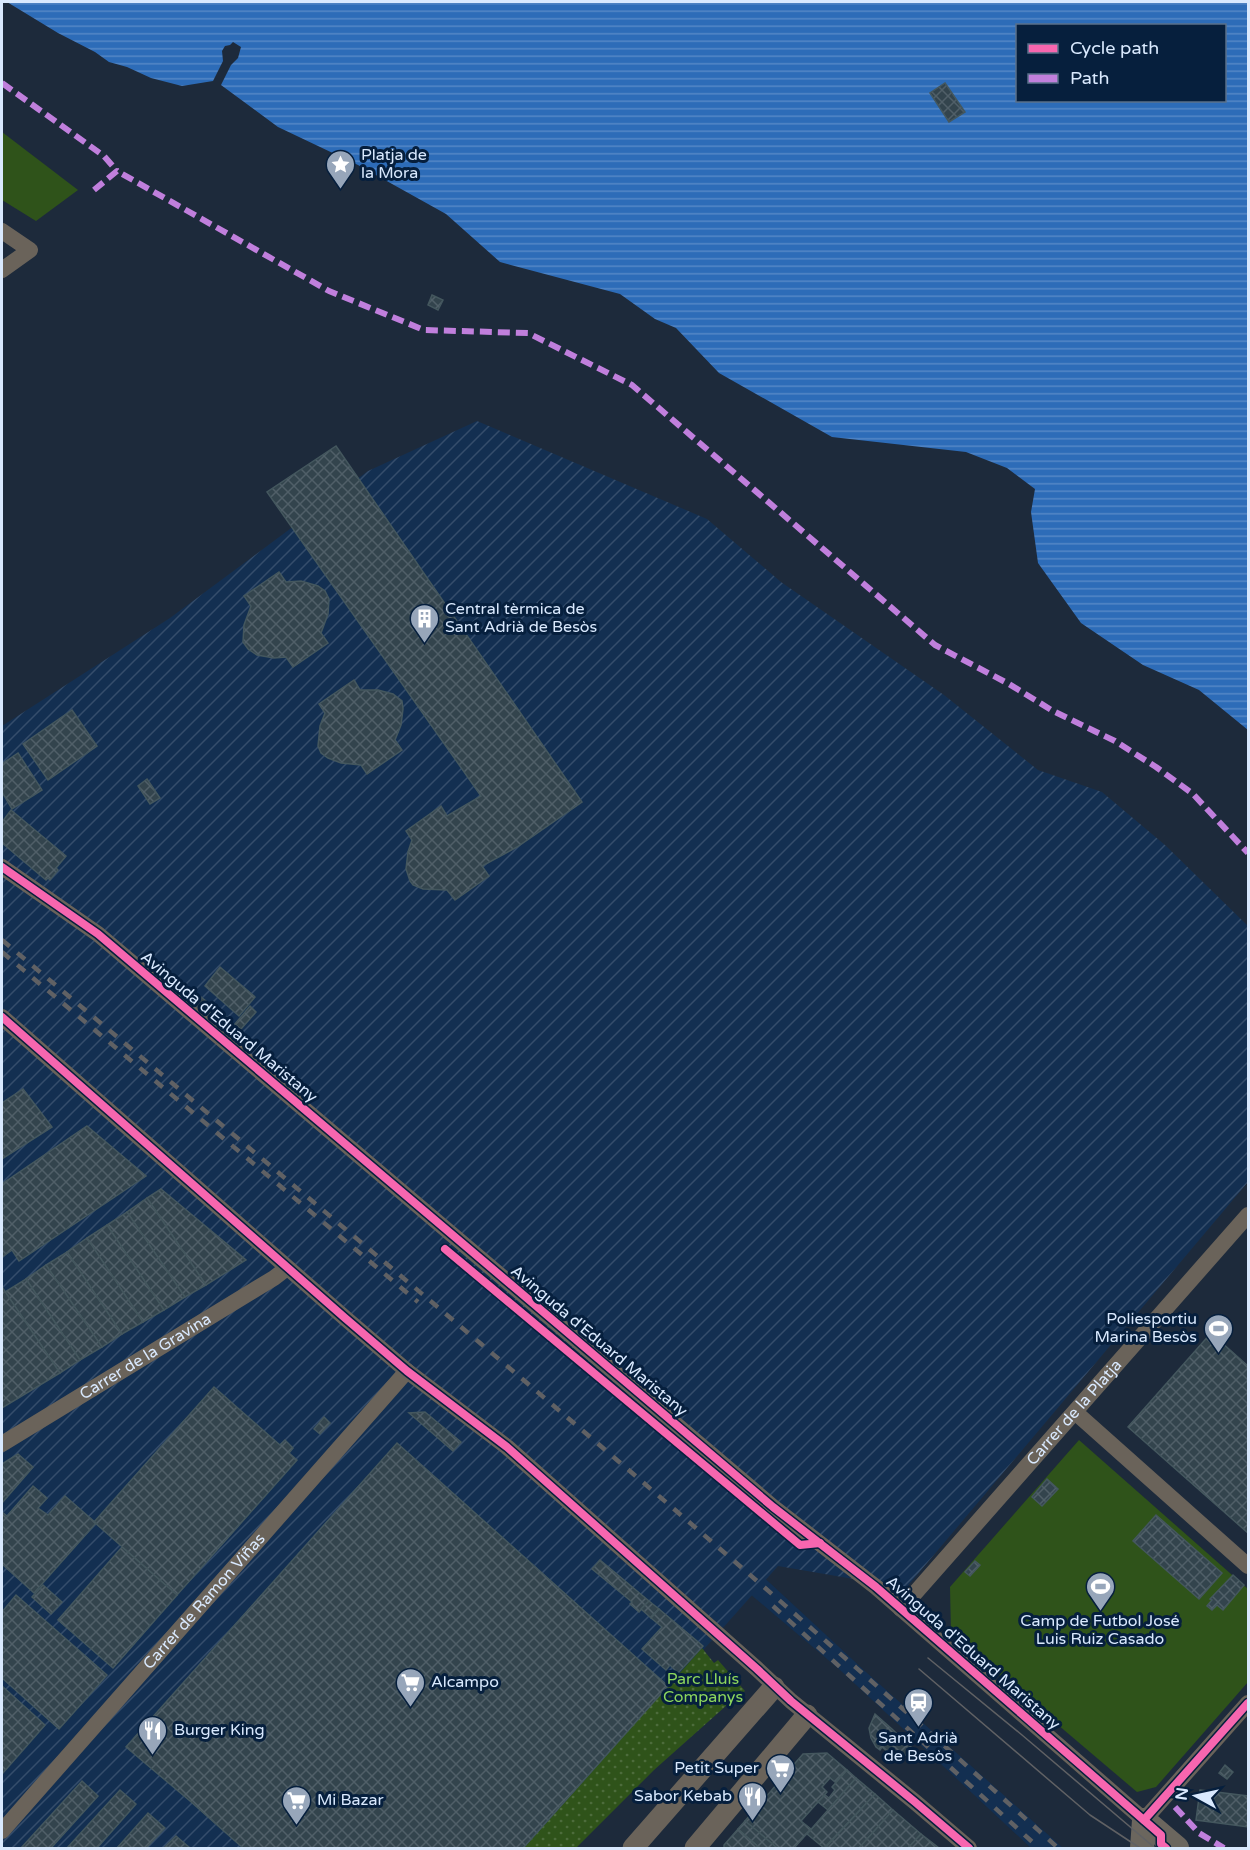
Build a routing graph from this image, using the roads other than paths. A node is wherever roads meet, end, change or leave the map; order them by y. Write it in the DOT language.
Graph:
graph roads {
  1 [pos="2,231"];
  2 [pos="2,270"];
  3 [pos="2,867"];
  4 [pos="2,1017"];
  5 [pos="1248,1215"];
  6 [pos="287,1268"];
  7 [pos="407,1371"];
  8 [pos="1075,1412"];
  9 [pos="2,1444"];
  10 [pos="1248,1566"];
  11 [pos="901,1609"];
  12 [pos="774,1687"];
  13 [pos="1248,1702"];
  14 [pos="807,1715"];
  15 [pos="1144,1820"];
  16 [pos="2,1831"];
  17 [pos="633,1848"];
  18 [pos="695,1848"];
  19 [pos="969,1848"];
  20 [pos="1142,1848"];
  21 [pos="1177,1848"];
  1 -- 2 [label="street"];
  3 -- 11 [label="street, Avinguda d'Eduard Maristany"];
  4 -- 6 [label="street"];
  5 -- 8 [label="street, Carrer de la Platja"];
  6 -- 7 [label="street"];
  6 -- 9 [label="street, Carrer de la Gravina"];
  7 -- 12 [label="street"];
  7 -- 16 [label="street, Carrer de Ramon Viñas"];
  8 -- 10 [label="street"];
  8 -- 11 [label="street, Carrer de la Platja"];
  11 -- 15 [label="street, Avinguda d'Eduard Maristany"];
  12 -- 14 [label="street"];
  12 -- 17 [label="street"];
  13 -- 15 [label="street"];
  14 -- 18 [label="street"];
  14 -- 19 [label="street"];
  15 -- 20 [label="main road"];
  15 -- 21 [label="main road, Avinguda d'Eduard Maristany"];
}
